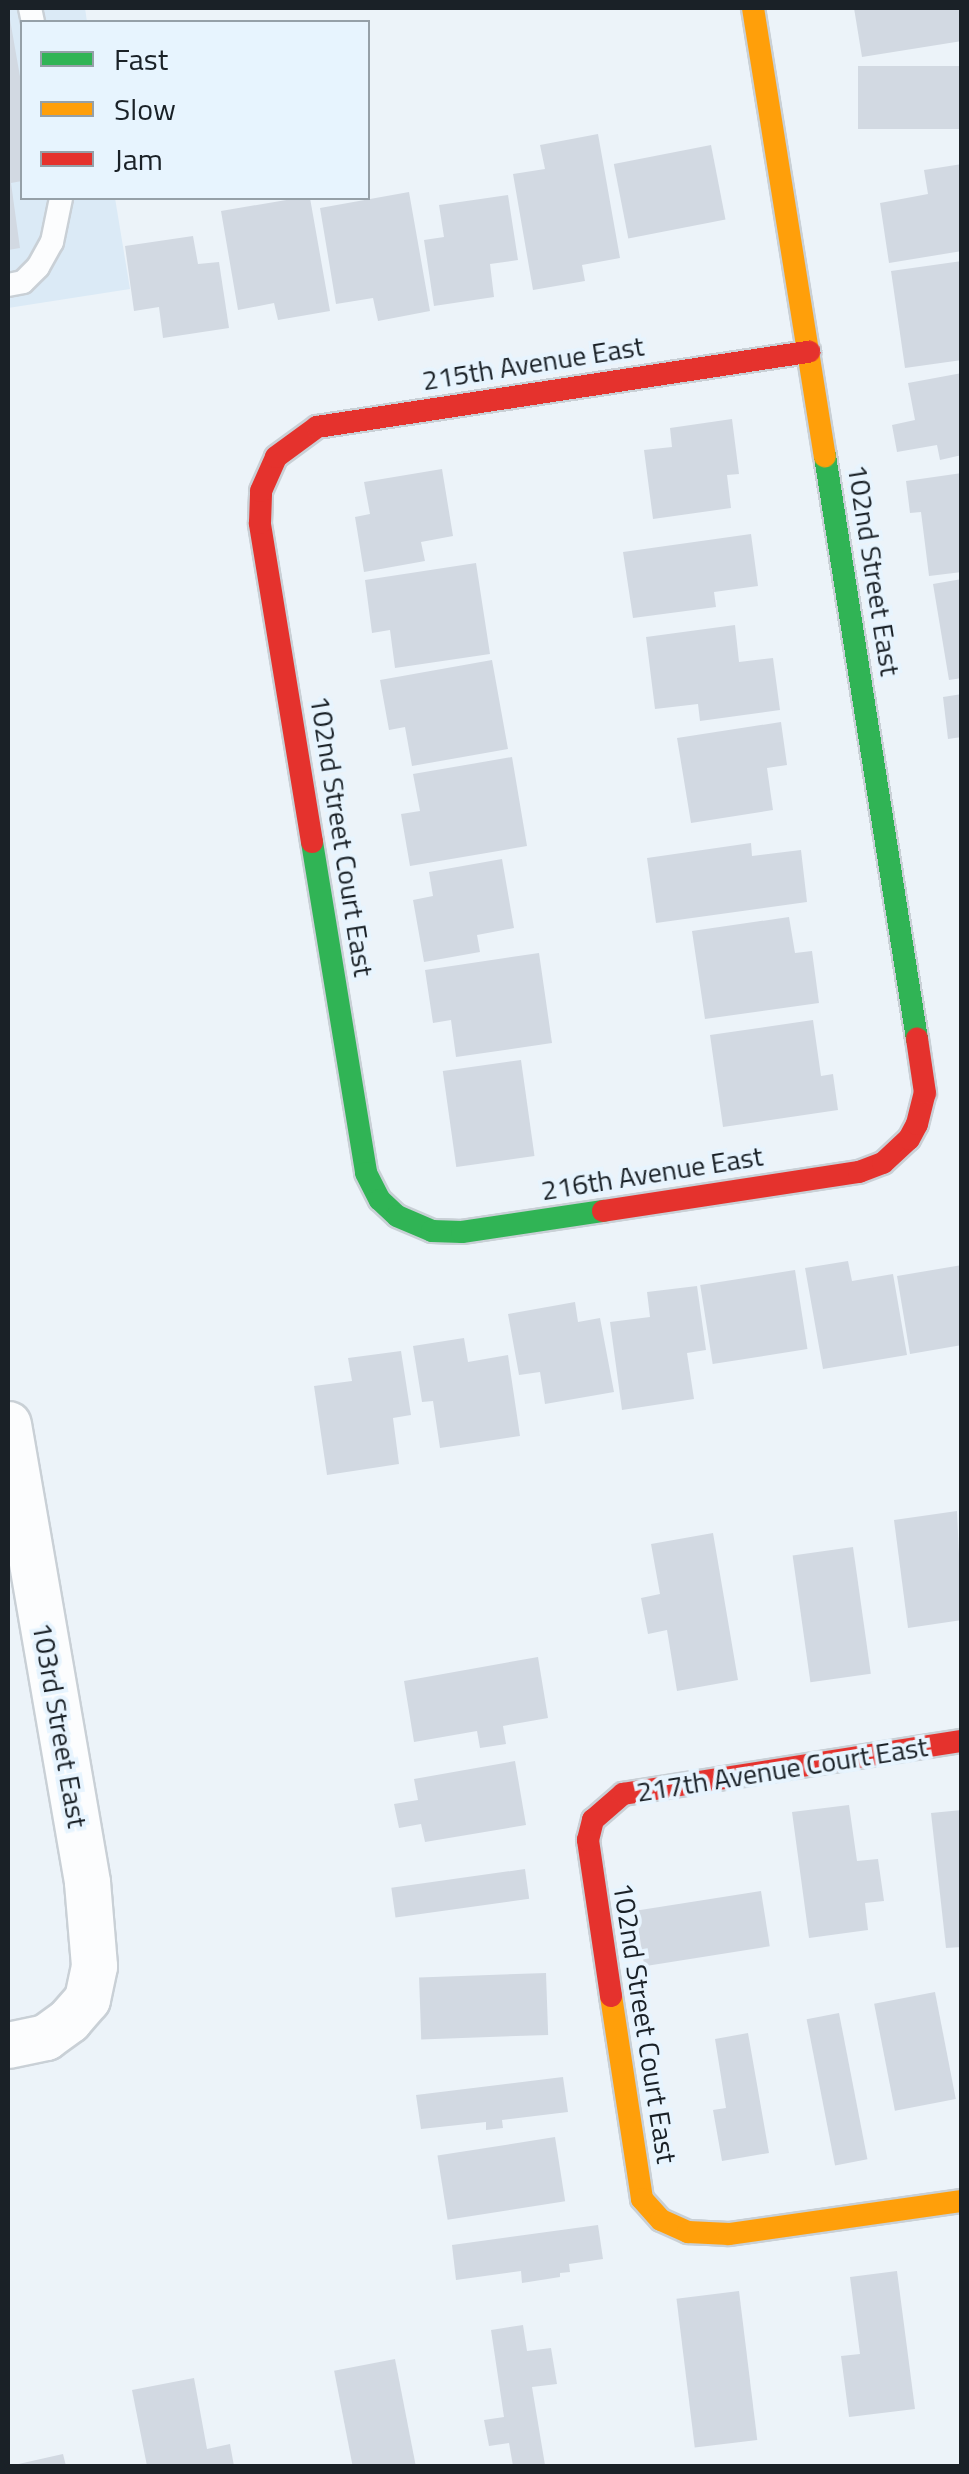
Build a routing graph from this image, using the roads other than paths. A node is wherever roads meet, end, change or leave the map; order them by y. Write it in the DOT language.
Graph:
graph roads {
  1 [pos="753,8"];
  2 [pos="60,200"];
  3 [pos="8,285"];
  4 [pos="809,352"];
  5 [pos="276,457"];
  6 [pos="908,1139"];
  7 [pos="397,1216"];
  8 [pos="8,1424"];
  9 [pos="962,1741"];
  10 [pos="589,1860"];
  11 [pos="8,2045"];
  12 [pos="962,2201"];
  1 -- 4 [label="street, 102nd Street East"];
  2 -- 3 [label="lane"];
  4 -- 5 [label="street, 215th Avenue East"];
  4 -- 6 [label="street, 102nd Street East"];
  5 -- 7 [label="street, 102nd Street Court East"];
  6 -- 7 [label="street, 216th Avenue East"];
  8 -- 11 [label="street, 103rd Street East"];
  9 -- 10 [label="street, 217th Avenue Court East"];
  10 -- 12 [label="street, 102nd Street Court East"];
}
